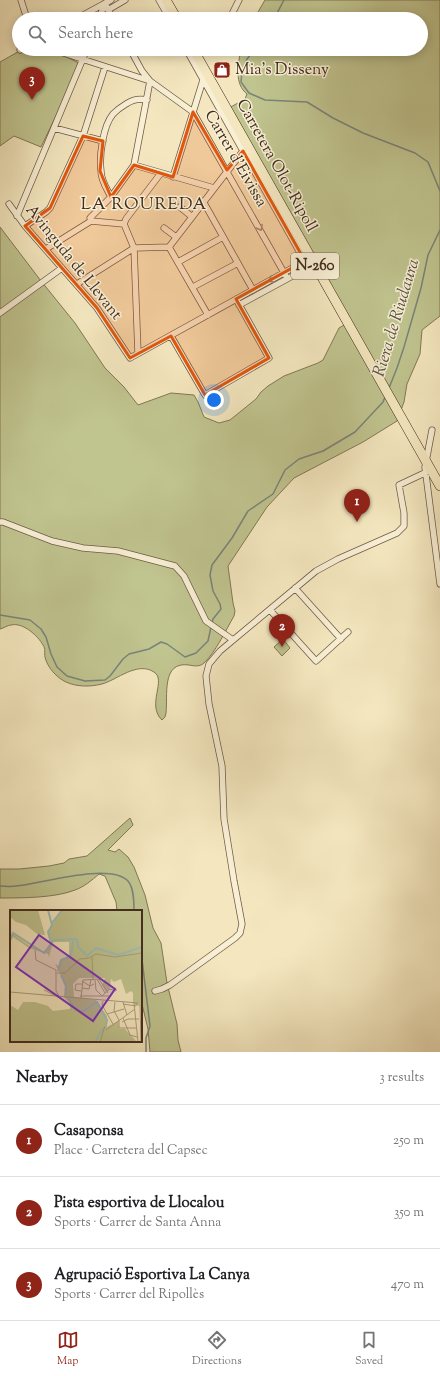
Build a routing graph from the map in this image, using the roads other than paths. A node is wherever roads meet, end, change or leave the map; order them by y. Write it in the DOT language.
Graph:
graph roads {
  1 [pos="21,0"];
  2 [pos="110,0"];
  3 [pos="125,0"];
  4 [pos="159,0"];
  5 [pos="166,0"];
  6 [pos="239,0"];
  7 [pos="105,3"];
  8 [pos="108,10"];
  9 [pos="25,12"];
  10 [pos="89,12"];
  11 [pos="102,12"];
  12 [pos="166,12"];
  13 [pos="173,12"];
  14 [pos="233,12"];
  15 [pos="71,56"];
  16 [pos="84,56"];
  17 [pos="134,56"];
  18 [pos="190,56"];
  19 [pos="197,56"];
  20 [pos="83,60"];
  21 [pos="105,67"];
  22 [pos="203,80"];
  23 [pos="150,81"];
  24 [pos="147,100"];
  25 [pos="193,112"];
  26 [pos="54,128"];
  27 [pos="83,136"];
  28 [pos="103,141"];
  29 [pos="243,151"];
  30 [pos="134,165"];
  31 [pos="227,170"];
  32 [pos="161,174"];
  33 [pos="173,177"];
  34 [pos="214,188"];
  35 [pos="111,197"];
  36 [pos="203,201"];
  37 [pos="9,204"];
  38 [pos="180,207"];
  39 [pos="17,216"];
  40 [pos="192,216"];
  41 [pos="92,221"];
  42 [pos="124,224"];
  43 [pos="25,226"];
  44 [pos="164,228"];
  45 [pos="176,237"];
  46 [pos="223,237"];
  47 [pos="169,247"];
  48 [pos="134,248"];
  49 [pos="46,249"];
  50 [pos="305,261"];
  51 [pos="178,262"];
  52 [pos="238,263"];
  53 [pos="309,267"];
  54 [pos="62,268"];
  55 [pos="284,272"];
  56 [pos="287,278"];
  57 [pos="77,284"];
  58 [pos="193,287"];
  59 [pos="253,290"];
  60 [pos="236,299"];
  61 [pos="239,305"];
  62 [pos="0,313"];
  63 [pos="208,315"];
  64 [pos="171,336"];
  65 [pos="138,354"];
  66 [pos="432,430"];
  67 [pos="426,461"];
  68 [pos="428,472"];
  69 [pos="440,486"];
  70 [pos="0,522"];
  71 [pos="440,584"];
  72 [pos="295,588"];
  73 [pos="270,610"];
  74 [pos="348,632"];
  75 [pos="340,639"];
  76 [pos="233,640"];
  77 [pos="155,991"];
  1 -- 9 [label="street"];
  2 -- 7 [label="street"];
  3 -- 8 [label="street"];
  4 -- 12 [label="street"];
  5 -- 13 [label="main road"];
  6 -- 14 [label="street"];
  7 -- 8 [label="street"];
  7 -- 10 [label="street"];
  7 -- 11 [label="street"];
  15 -- 20 [label="street"];
  16 -- 20 [label="street"];
  17 -- 23 [label="street, Carrer d'Eivissa"];
  18 -- 22 [label="street"];
  19 -- 53 [label="main road, Carretera Olot-Ripoll / N-260"];
  20 -- 21 [label="street"];
  20 -- 26 [label="street"];
  21 -- 23 [label="street"];
  21 -- 27 [label="street"];
  22 -- 25 [label="street"];
  22 -- 29 [label="street"];
  23 -- 24 [label="street"];
  23 -- 25 [label="street, Carrer d'Eivissa"];
  24 -- 28 [label="street"];
  24 -- 30 [label="street"];
  25 -- 31 [label="street, Carrer d'Eivissa"];
  25 -- 33 [label="street"];
  26 -- 27 [label="street"];
  26 -- 39 [label="street"];
  27 -- 28 [label="street"];
  27 -- 43 [label="street"];
  28 -- 35 [label="street"];
  29 -- 31 [label="street"];
  29 -- 50 [label="street"];
  30 -- 32 [label="street"];
  30 -- 35 [label="street"];
  31 -- 34 [label="street"];
  31 -- 55 [label="street, Carrer d'Eivissa, one-way"];
  32 -- 33 [label="street"];
  32 -- 42 [label="street"];
  33 -- 34 [label="street"];
  34 -- 36 [label="street"];
  35 -- 41 [label="street"];
  36 -- 40 [label="street"];
  36 -- 46 [label="street"];
  37 -- 39 [label="street, Avinguda de Llevant"];
  38 -- 40 [label="street"];
  39 -- 43 [label="street, Avinguda de Llevant"];
  40 -- 45 [label="street"];
  41 -- 42 [label="street"];
  41 -- 49 [label="street"];
  42 -- 48 [label="street"];
  43 -- 49 [label="street, Avinguda de Llevant"];
  44 -- 45 [label="street"];
  45 -- 47 [label="street"];
  46 -- 51 [label="street"];
  46 -- 52 [label="street"];
  47 -- 48 [label="street"];
  47 -- 51 [label="street"];
  48 -- 57 [label="street"];
  48 -- 65 [label="street"];
  49 -- 54 [label="street, Avinguda de Llevant"];
  50 -- 53 [label="street"];
  50 -- 55 [label="street"];
  51 -- 58 [label="street"];
  52 -- 58 [label="street"];
  52 -- 59 [label="street"];
  53 -- 56 [label="street"];
  53 -- 67 [label="main road, Carretera Olot-Ripoll / N-260"];
  54 -- 57 [label="street, Avinguda de Llevant"];
  54 -- 62 [label="street"];
  55 -- 56 [label="street, Carrer d'Eivissa"];
  55 -- 59 [label="street, one-way"];
  56 -- 61 [label="street"];
  57 -- 65 [label="street, Avinguda de Llevant"];
  58 -- 63 [label="street"];
  59 -- 60 [label="street"];
  60 -- 61 [label="street"];
  60 -- 63 [label="street"];
  61 -- 64 [label="street"];
  63 -- 64 [label="street"];
  64 -- 65 [label="street"];
  66 -- 67 [label="street"];
  67 -- 68 [label="main road, Carretera Olot-Ripoll / N-260"];
  68 -- 69 [label="main road, Carretera Olot-Ripoll / N-260"];
  68 -- 71 [label="street"];
  68 -- 72 [label="street"];
  70 -- 76 [label="street"];
  72 -- 73 [label="street"];
  72 -- 75 [label="street"];
  73 -- 75 [label="street"];
  73 -- 76 [label="street"];
  74 -- 75 [label="street"];
  76 -- 77 [label="street"];
}
